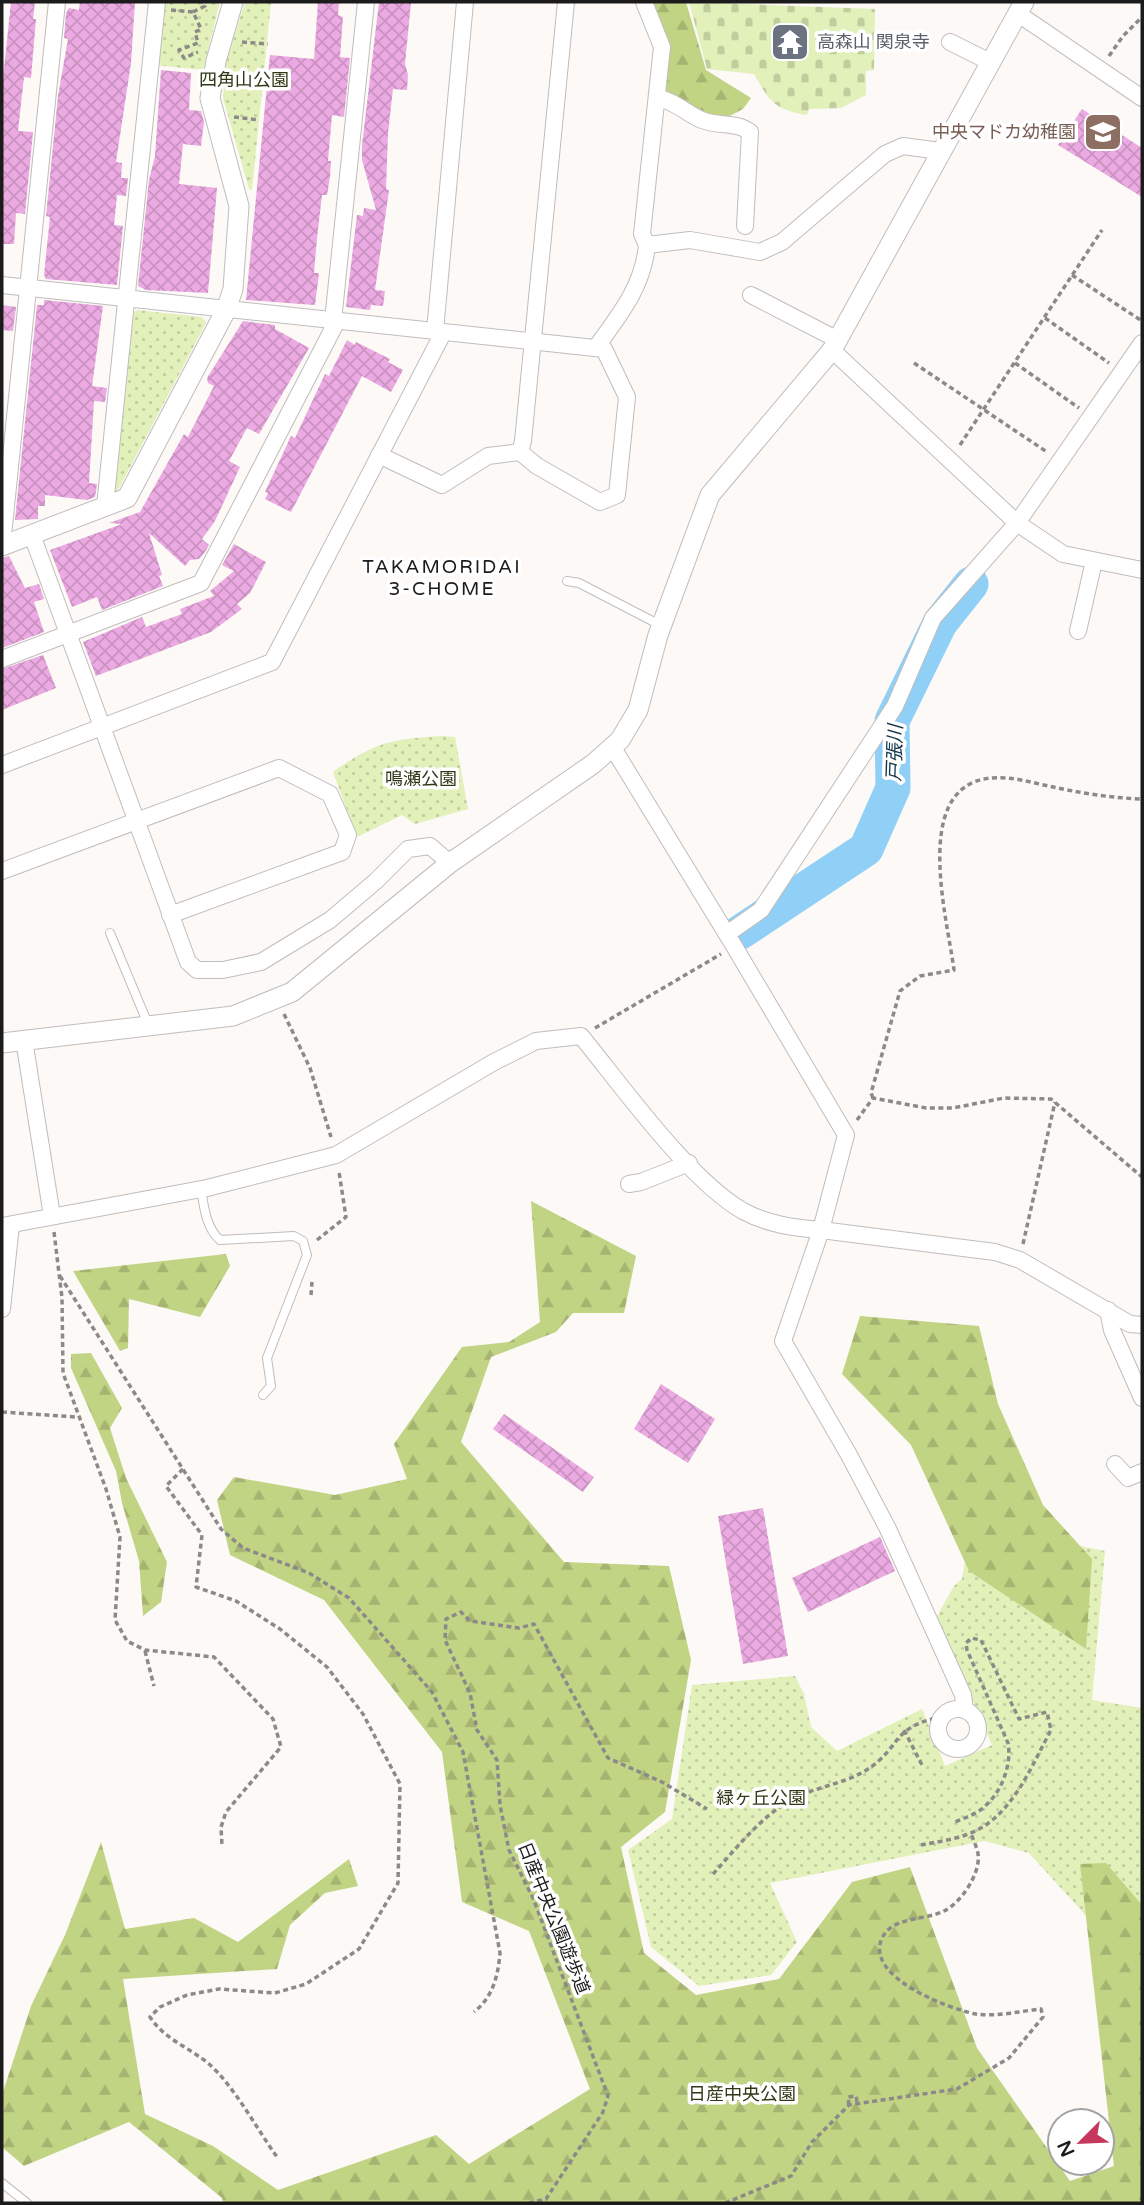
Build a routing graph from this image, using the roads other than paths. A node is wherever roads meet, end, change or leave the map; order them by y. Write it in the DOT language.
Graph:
graph roads {
  1 [pos="57,2"];
  2 [pos="157,2"];
  3 [pos="233,2"];
  4 [pos="366,2"];
  5 [pos="465,2"];
  6 [pos="566,2"];
  7 [pos="645,2"];
  8 [pos="1020,7"];
  9 [pos="950,42"];
  10 [pos="990,62"];
  11 [pos="658,98"];
  12 [pos="1142,98"];
  13 [pos="940,151"];
  14 [pos="745,226"];
  15 [pos="647,245"];
  16 [pos="2,285"];
  17 [pos="27,288"];
  18 [pos="751,295"];
  19 [pos="126,298"];
  20 [pos="226,310"];
  21 [pos="335,321"];
  22 [pos="439,332"];
  23 [pos="533,341"];
  24 [pos="1142,342"];
  25 [pos="835,345"];
  26 [pos="597,346"];
  27 [pos="520,452"];
  28 [pos="379,455"];
  29 [pos="105,506"];
  30 [pos="1017,523"];
  31 [pos="32,535"];
  32 [pos="2,546"];
  33 [pos="1094,561"];
  34 [pos="1142,570"];
  35 [pos="568,581"];
  36 [pos="662,626"];
  37 [pos="1078,631"];
  38 [pos="68,634"];
  39 [pos="2,659"];
  40 [pos="102,728"];
  41 [pos="612,748"];
  42 [pos="2,765"];
  43 [pos="136,821"];
  44 [pos="450,863"];
  45 [pos="2,871"];
  46 [pos="170,915"];
  47 [pos="110,933"];
  48 [pos="731,940"];
  49 [pos="149,1026"];
  50 [pos="24,1040"];
  51 [pos="2,1043"];
  52 [pos="689,1163"];
  53 [pos="629,1184"];
  54 [pos="201,1189"];
  55 [pos="52,1216"];
  56 [pos="7,1225"];
  57 [pos="821,1230"];
  58 [pos="2,1309"];
  59 [pos="1108,1310"];
  60 [pos="1142,1325"];
  61 [pos="263,1395"];
  62 [pos="1142,1398"];
  63 [pos="1115,1464"];
  64 [pos="1142,1472"];
  65 [pos="965,1710"];
  66 [pos="2,2183"];
  67 [pos="27,2203"];
  1 -- 17 [label="street"];
  2 -- 19 [label="street"];
  3 -- 20 [label="street"];
  4 -- 21 [label="street"];
  5 -- 22 [label="street"];
  6 -- 23 [label="street"];
  7 -- 11 [label="street"];
  8 -- 10 [label="street"];
  8 -- 12 [label="street"];
  9 -- 10 [label="street"];
  10 -- 13 [label="street"];
  11 -- 14 [label="street"];
  11 -- 15 [label="street"];
  13 -- 15 [label="street"];
  13 -- 25 [label="street"];
  15 -- 26 [label="street"];
  16 -- 17 [label="street"];
  17 -- 19 [label="street"];
  17 -- 32 [label="street"];
  18 -- 25 [label="street"];
  19 -- 20 [label="street"];
  19 -- 29 [label="street"];
  20 -- 21 [label="street"];
  20 -- 29 [label="street"];
  21 -- 22 [label="street"];
  21 -- 38 [label="street"];
  22 -- 23 [label="street"];
  22 -- 28 [label="street"];
  23 -- 26 [label="street"];
  23 -- 27 [label="street"];
  24 -- 30 [label="street"];
  25 -- 30 [label="street"];
  25 -- 36 [label="street"];
  26 -- 27 [label="street"];
  27 -- 28 [label="street"];
  28 -- 40 [label="street"];
  29 -- 31 [label="street"];
  30 -- 33 [label="street"];
  30 -- 48 [label="street"];
  31 -- 32 [label="street"];
  31 -- 38 [label="street"];
  33 -- 34 [label="street"];
  33 -- 37 [label="street"];
  35 -- 36 [label="lane"];
  36 -- 41 [label="street"];
  38 -- 39 [label="street"];
  38 -- 40 [label="street"];
  40 -- 42 [label="street"];
  40 -- 43 [label="street"];
  41 -- 44 [label="street"];
  41 -- 48 [label="street"];
  43 -- 45 [label="street"];
  43 -- 46 [label="street"];
  43 -- 46 [label="street"];
  44 -- 46 [label="street"];
  44 -- 49 [label="street"];
  47 -- 49 [label="lane"];
  48 -- 57 [label="street"];
  49 -- 50 [label="street"];
  50 -- 51 [label="street"];
  50 -- 55 [label="street"];
  52 -- 53 [label="street"];
  52 -- 54 [label="street"];
  52 -- 57 [label="street"];
  54 -- 55 [label="street"];
  54 -- 61 [label="lane"];
  55 -- 56 [label="street"];
  56 -- 58 [label="street"];
  57 -- 59 [label="street"];
  57 -- 65 [label="street"];
  59 -- 60 [label="street"];
  59 -- 62 [label="street"];
  63 -- 64 [label="street"];
  65 -- 65 [label="street"];
  66 -- 67 [label="lane"];
}
